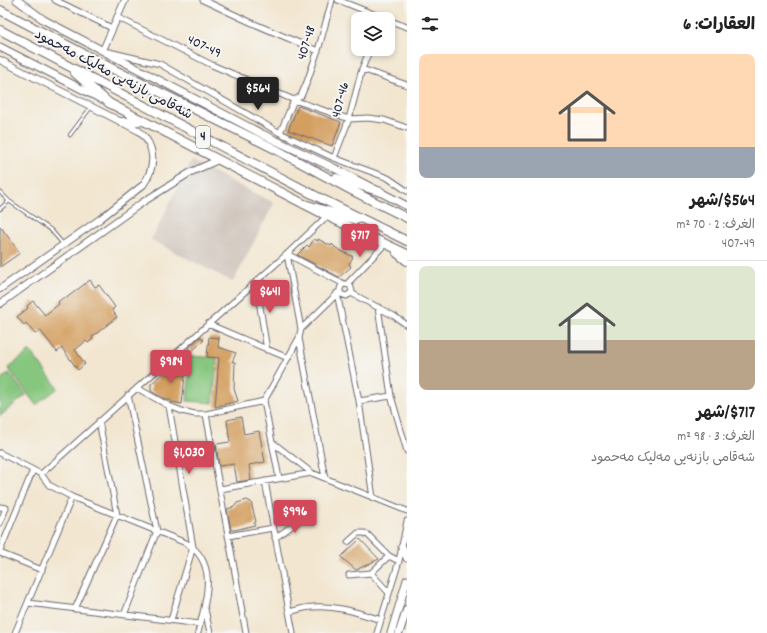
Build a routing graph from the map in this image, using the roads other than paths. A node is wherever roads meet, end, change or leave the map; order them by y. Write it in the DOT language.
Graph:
graph roads {
  1 [pos="17,0"];
  2 [pos="55,0"];
  3 [pos="125,0"];
  4 [pos="203,0"];
  5 [pos="332,0"];
  6 [pos="338,0"];
  7 [pos="0,10"];
  8 [pos="365,12"];
  9 [pos="117,17"];
  10 [pos="395,22"];
  11 [pos="407,27"];
  12 [pos="112,28"];
  13 [pos="0,30"];
  14 [pos="0,46"];
  15 [pos="103,50"];
  16 [pos="318,51"];
  17 [pos="367,56"];
  18 [pos="0,60"];
  19 [pos="65,64"];
  20 [pos="362,68"];
  21 [pos="407,85"];
  22 [pos="294,100"];
  23 [pos="109,103"];
  24 [pos="92,107"];
  25 [pos="349,119"];
  26 [pos="144,121"];
  27 [pos="122,122"];
  28 [pos="407,128"];
  29 [pos="280,133"];
  30 [pos="70,135"];
  31 [pos="334,158"];
  32 [pos="218,160"];
  33 [pos="318,172"];
  34 [pos="407,191"];
  35 [pos="0,192"];
  36 [pos="381,192"];
  37 [pos="9,201"];
  38 [pos="304,204"];
  39 [pos="407,206"];
  40 [pos="0,209"];
  41 [pos="326,216"];
  42 [pos="407,218"];
  43 [pos="382,228"];
  44 [pos="407,241"];
  45 [pos="385,244"];
  46 [pos="64,245"];
  47 [pos="287,254"];
  48 [pos="407,254"];
  49 [pos="407,262"];
  50 [pos="256,282"];
  51 [pos="346,284"];
  52 [pos="0,289"];
  53 [pos="338,292"];
  54 [pos="351,293"];
  55 [pos="0,304"];
  56 [pos="378,307"];
  57 [pos="208,324"];
  58 [pos="407,325"];
  59 [pos="301,329"];
  60 [pos="299,338"];
  61 [pos="267,350"];
  62 [pos="288,358"];
  63 [pos="137,388"];
  64 [pos="128,395"];
  65 [pos="391,396"];
  66 [pos="264,401"];
  67 [pos="359,401"];
  68 [pos="170,406"];
  69 [pos="206,414"];
  70 [pos="99,421"];
  71 [pos="272,442"];
  72 [pos="407,451"];
  73 [pos="0,453"];
  74 [pos="33,470"];
  75 [pos="312,473"];
  76 [pos="41,474"];
  77 [pos="279,478"];
  78 [pos="325,478"];
  79 [pos="265,481"];
  80 [pos="220,489"];
  81 [pos="72,497"];
  82 [pos="373,498"];
  83 [pos="0,507"];
  84 [pos="407,511"];
  85 [pos="117,515"];
  86 [pos="306,516"];
  87 [pos="407,521"];
  88 [pos="0,523"];
  89 [pos="273,528"];
  90 [pos="156,531"];
  91 [pos="228,536"];
  92 [pos="275,538"];
  93 [pos="348,542"];
  94 [pos="193,547"];
  95 [pos="402,547"];
  96 [pos="0,552"];
  97 [pos="389,556"];
  98 [pos="407,558"];
  99 [pos="399,561"];
  100 [pos="42,570"];
  101 [pos="371,573"];
  102 [pos="350,575"];
  103 [pos="407,580"];
  104 [pos="389,593"];
  105 [pos="28,603"];
  106 [pos="205,606"];
  107 [pos="75,609"];
  108 [pos="407,609"];
  109 [pos="289,612"];
  110 [pos="124,615"];
  111 [pos="170,620"];
  112 [pos="381,620"];
  113 [pos="200,624"];
  114 [pos="15,633"];
  115 [pos="198,633"];
  116 [pos="210,633"];
  117 [pos="246,633"];
  118 [pos="293,633"];
  119 [pos="377,633"];
  120 [pos="391,633"];
  121 [pos="399,633"];
  1 -- 15 [label="main road"];
  2 -- 12 [label="street"];
  3 -- 9 [label="street"];
  4 -- 16 [label="street"];
  5 -- 16 [label="street, 407-48"];
  6 -- 8 [label="street"];
  7 -- 33 [label="main road, شەقامی بازنەیی مەلیک مەحمود / 4"];
  9 -- 12 [label="street"];
  9 -- 22 [label="street, 407-49"];
  10 -- 11 [label="street"];
  12 -- 15 [label="street"];
  13 -- 19 [label="main road, شەقامی بازنەیی مەلیک مەحمود / 4"];
  14 -- 23 [label="main road"];
  15 -- 29 [label="street"];
  15 -- 36 [label="main road"];
  16 -- 22 [label="street, 407-48"];
  17 -- 20 [label="street, 407-46"];
  18 -- 24 [label="street"];
  19 -- 23 [label="main road"];
  19 -- 43 [label="main road, شەقامی بازنەیی مەلیک مەحمود / 4"];
  20 -- 21 [label="street"];
  20 -- 25 [label="street, 407-46"];
  22 -- 25 [label="street, 407-49"];
  22 -- 29 [label="street, 407-48"];
  23 -- 26 [label="main road"];
  24 -- 27 [label="street"];
  24 -- 30 [label="lane"];
  25 -- 28 [label="street"];
  25 -- 31 [label="street, 407-46"];
  26 -- 27 [label="main road"];
  26 -- 32 [label="main road"];
  27 -- 46 [label="street"];
  29 -- 31 [label="street"];
  31 -- 34 [label="street"];
  32 -- 38 [label="main road"];
  32 -- 55 [label="street"];
  33 -- 36 [label="main road"];
  33 -- 42 [label="main road, شەقامی بازنەیی مەلیک مەحمود / 4"];
  35 -- 37 [label="lane"];
  36 -- 39 [label="main road"];
  37 -- 40 [label="lane"];
  37 -- 46 [label="lane"];
  38 -- 41 [label="main road"];
  38 -- 43 [label="main road"];
  41 -- 45 [label="main road"];
  41 -- 47 [label="street"];
  43 -- 44 [label="main road, شەقامی بازنەیی مەلیک مەحمود / 4"];
  45 -- 48 [label="main road"];
  45 -- 49 [label="main road"];
  45 -- 51 [label="street"];
  46 -- 52 [label="street"];
  47 -- 50 [label="street"];
  47 -- 51 [label="street"];
  47 -- 59 [label="street"];
  50 -- 57 [label="street"];
  50 -- 61 [label="street"];
  51 -- 53 [label="street"];
  51 -- 54 [label="street"];
  53 -- 54 [label="street"];
  53 -- 59 [label="street"];
  53 -- 67 [label="street"];
  54 -- 56 [label="street"];
  56 -- 58 [label="street"];
  56 -- 65 [label="street"];
  57 -- 61 [label="street"];
  57 -- 63 [label="street"];
  59 -- 60 [label="street"];
  60 -- 62 [label="street"];
  60 -- 78 [label="street"];
  61 -- 62 [label="street"];
  62 -- 66 [label="street"];
  63 -- 64 [label="street"];
  63 -- 68 [label="street"];
  64 -- 70 [label="street"];
  64 -- 90 [label="street"];
  65 -- 67 [label="street"];
  65 -- 72 [label="street"];
  66 -- 69 [label="street"];
  66 -- 71 [label="street"];
  67 -- 82 [label="street"];
  68 -- 69 [label="street"];
  68 -- 94 [label="street"];
  69 -- 80 [label="street"];
  70 -- 76 [label="street"];
  70 -- 85 [label="street"];
  71 -- 75 [label="street"];
  71 -- 77 [label="street"];
  73 -- 74 [label="street"];
  74 -- 76 [label="street"];
  74 -- 96 [label="street"];
  75 -- 77 [label="street"];
  75 -- 78 [label="street"];
  76 -- 81 [label="street"];
  77 -- 79 [label="street"];
  78 -- 82 [label="street"];
  79 -- 80 [label="street"];
  79 -- 89 [label="street"];
  80 -- 91 [label="street"];
  81 -- 85 [label="street"];
  81 -- 100 [label="street"];
  82 -- 84 [label="street"];
  83 -- 88 [label="street"];
  85 -- 90 [label="street"];
  85 -- 107 [label="street"];
  86 -- 92 [label="street"];
  87 -- 95 [label="street"];
  89 -- 91 [label="street"];
  89 -- 92 [label="street"];
  90 -- 94 [label="street"];
  90 -- 110 [label="street"];
  91 -- 117 [label="street"];
  92 -- 109 [label="street"];
  93 -- 97 [label="street"];
  94 -- 106 [label="street"];
  94 -- 111 [label="street"];
  95 -- 98 [label="main road"];
  95 -- 99 [label="street"];
  96 -- 100 [label="street"];
  97 -- 99 [label="street"];
  97 -- 101 [label="street"];
  99 -- 104 [label="street"];
  100 -- 105 [label="street"];
  101 -- 102 [label="street"];
  101 -- 104 [label="street"];
  103 -- 120 [label="main road"];
  104 -- 112 [label="street"];
  105 -- 107 [label="street"];
  105 -- 114 [label="street"];
  106 -- 113 [label="street"];
  106 -- 116 [label="street"];
  107 -- 110 [label="street"];
  108 -- 121 [label="main road"];
  109 -- 112 [label="street"];
  109 -- 118 [label="street"];
  110 -- 111 [label="street"];
  111 -- 113 [label="street"];
  112 -- 119 [label="street"];
  113 -- 115 [label="street"];
}
